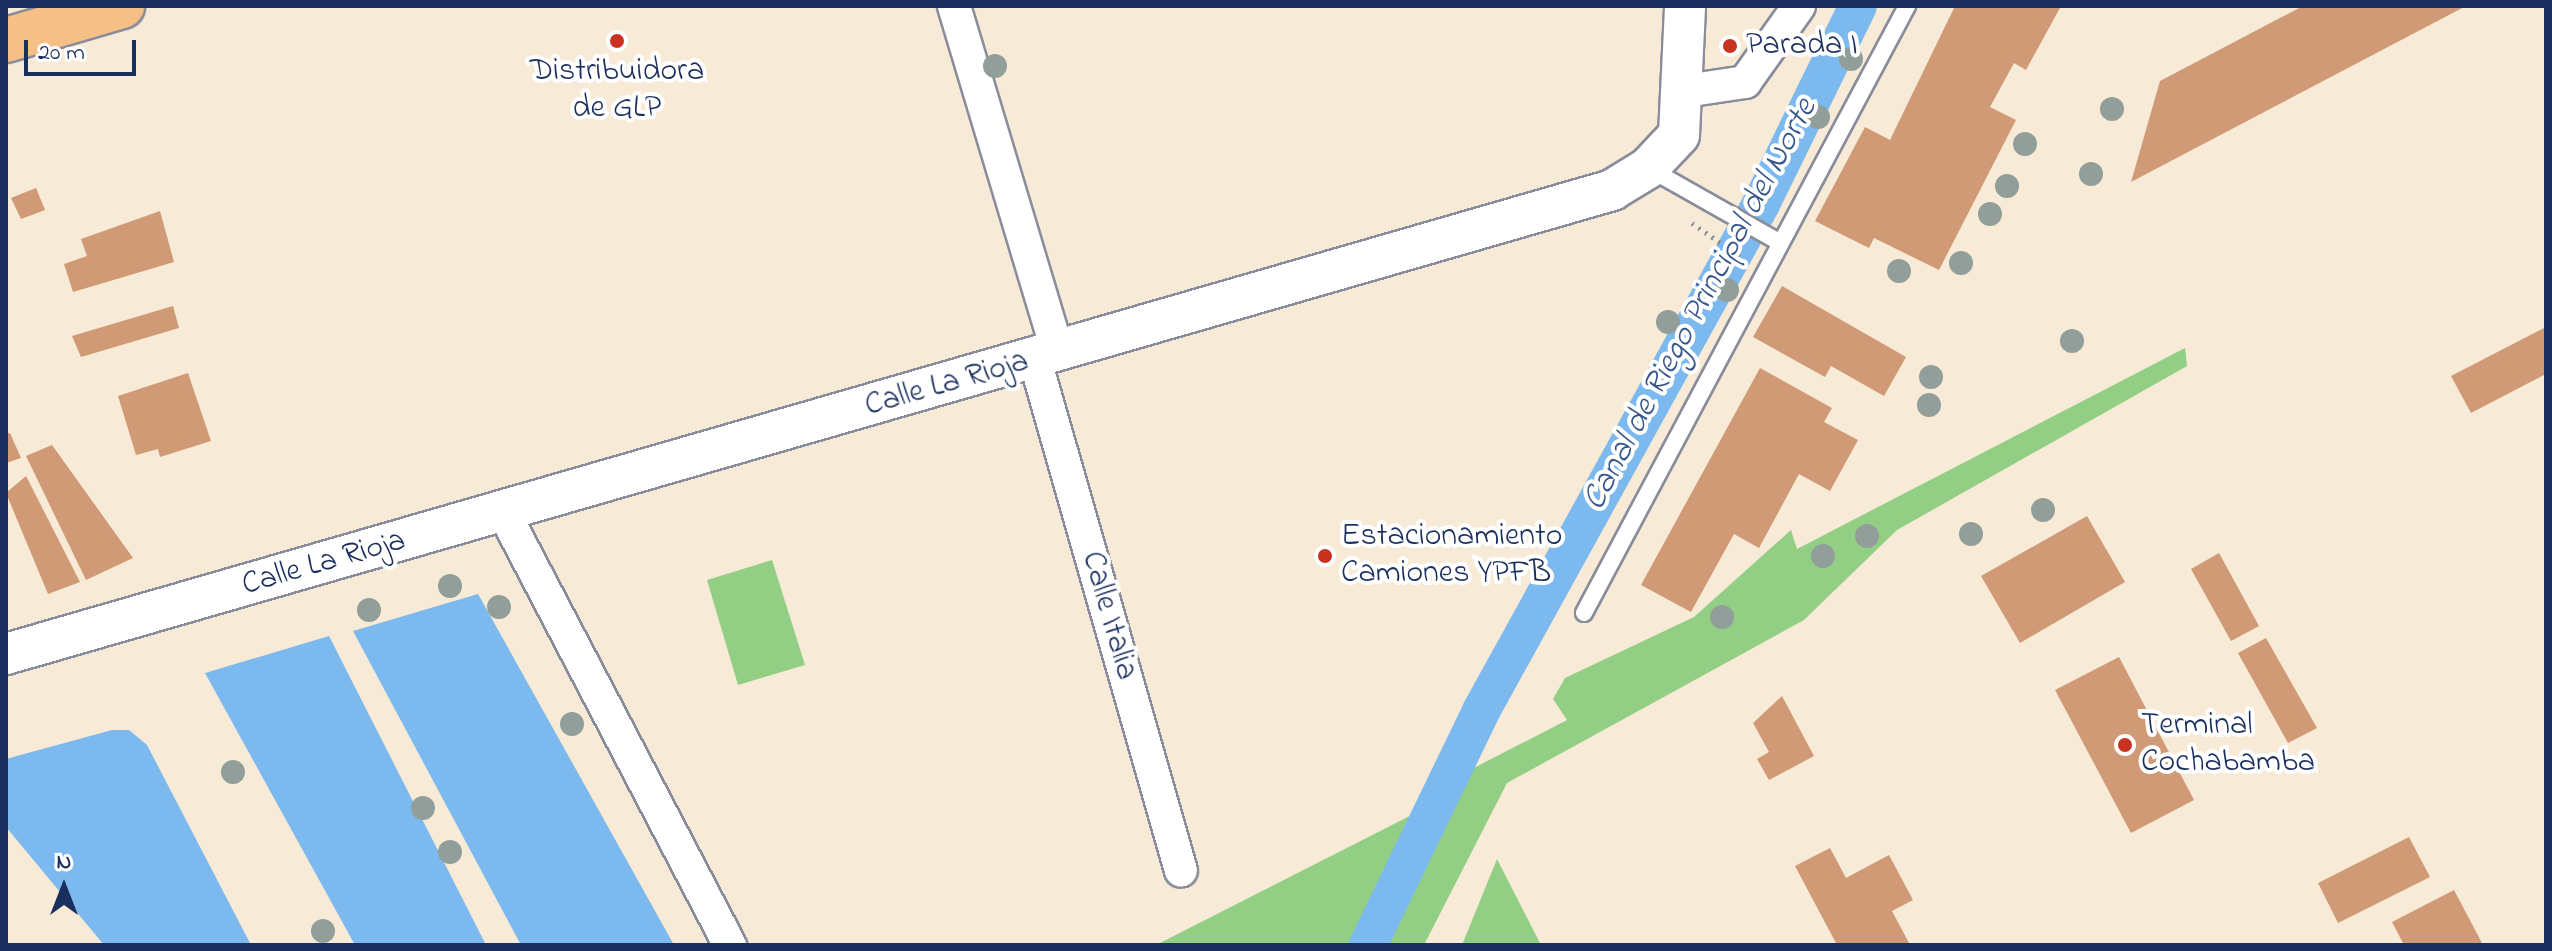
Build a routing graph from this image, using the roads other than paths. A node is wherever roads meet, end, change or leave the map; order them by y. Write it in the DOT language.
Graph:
graph roads {
  1 [pos="122,6"];
  2 [pos="954,6"];
  3 [pos="1685,6"];
  4 [pos="1799,6"];
  5 [pos="1907,6"];
  6 [pos="6,40"];
  7 [pos="1685,91"];
  8 [pos="1648,168"];
  9 [pos="1779,242"];
  10 [pos="1046,356"];
  11 [pos="504,513"];
  12 [pos="1584,613"];
  13 [pos="6,654"];
  14 [pos="1181,871"];
  15 [pos="730,945"];
  1 -- 6 [label="highway"];
  2 -- 10 [label="street, Calle Italia"];
  3 -- 7 [label="street, Calle La Rioja"];
  4 -- 7 [label="street"];
  5 -- 9 [label="lane"];
  7 -- 8 [label="street, Calle La Rioja"];
  8 -- 9 [label="lane"];
  8 -- 10 [label="street, Calle La Rioja"];
  9 -- 12 [label="lane"];
  10 -- 11 [label="street, Calle La Rioja"];
  10 -- 14 [label="street, Calle Italia"];
  11 -- 13 [label="street, Calle La Rioja"];
  11 -- 15 [label="street"];
}
